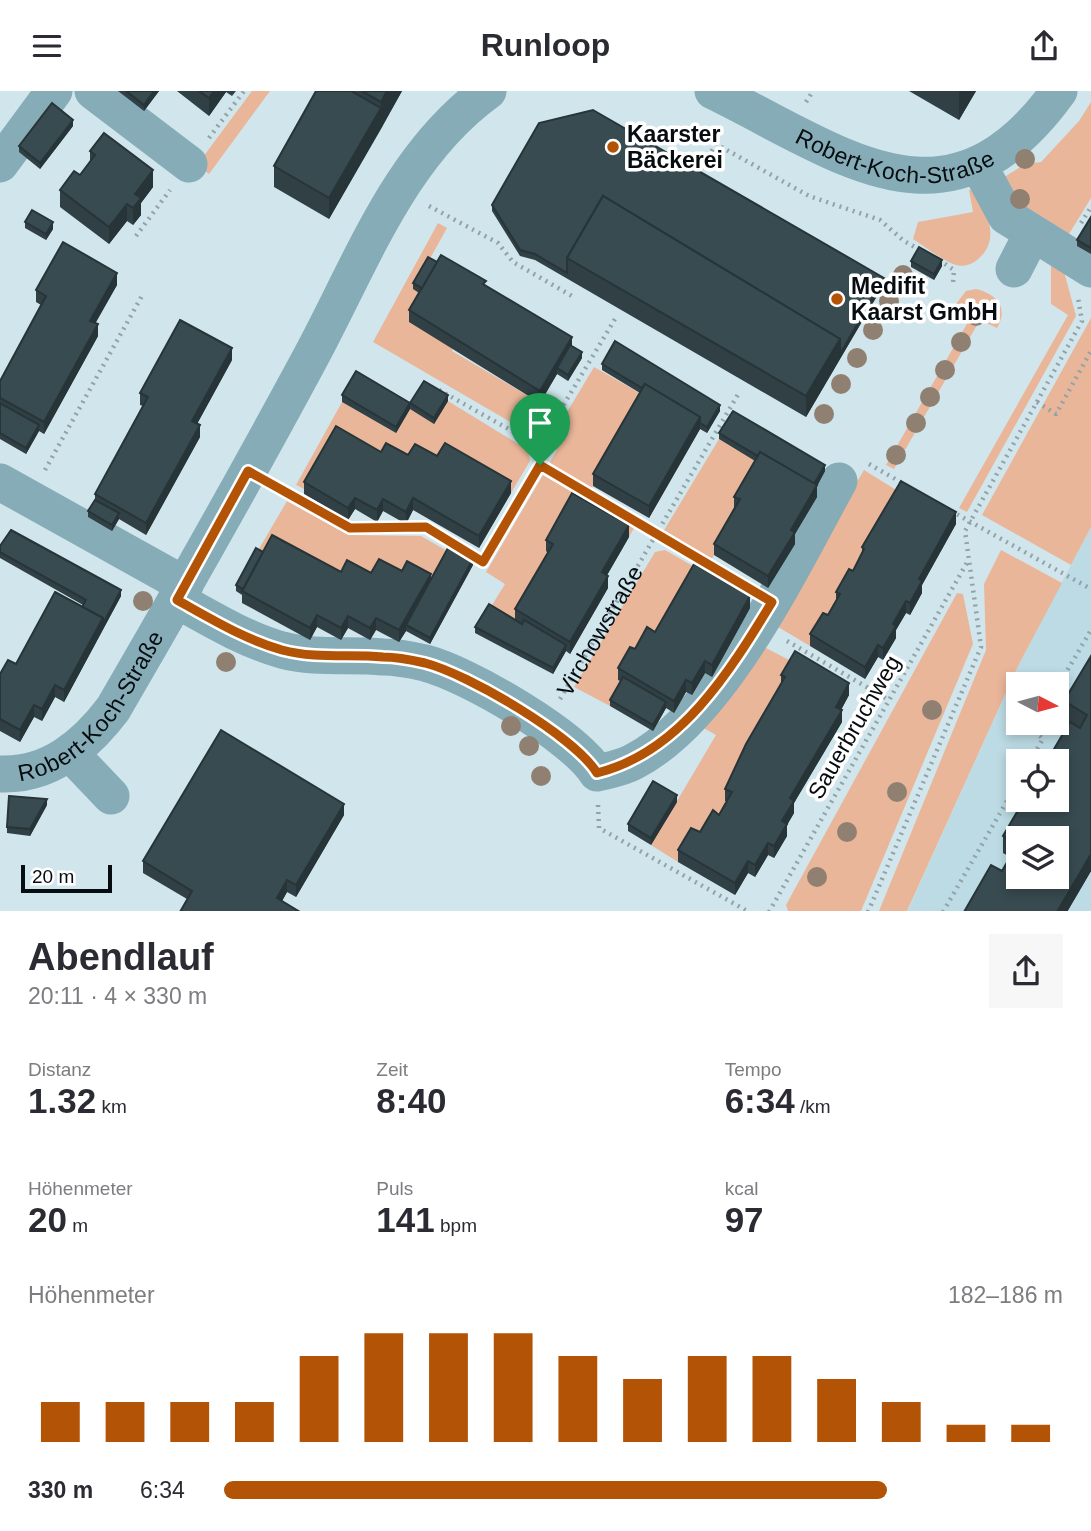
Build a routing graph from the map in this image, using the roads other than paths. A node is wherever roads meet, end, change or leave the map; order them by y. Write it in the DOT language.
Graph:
graph roads {
  1 [pos="54,91"];
  2 [pos="93,91"];
  3 [pos="488,91"];
  4 [pos="713,91"];
  5 [pos="1059,91"];
  6 [pos="0,164"];
  7 [pos="189,164"];
  8 [pos="978,164"];
  9 [pos="1032,234"];
  10 [pos="1080,262"];
  11 [pos="1014,269"];
  12 [pos="852,472"];
  13 [pos="15,490"];
  14 [pos="181,592"];
  15 [pos="71,754"];
  16 [pos="0,775"];
  17 [pos="111,796"];
  1 -- 6 [label="street"];
  2 -- 7 [label="street"];
  3 -- 14 [label="street, Robert-Koch-Straße"];
  4 -- 8 [label="street, Robert-Koch-Straße"];
  5 -- 8 [label="street, Robert-Koch-Straße"];
  8 -- 9 [label="street"];
  9 -- 10 [label="street"];
  9 -- 11 [label="street"];
  12 -- 14 [label="street"];
  13 -- 14 [label="street"];
  14 -- 15 [label="street, Robert-Koch-Straße"];
  15 -- 16 [label="street, Robert-Koch-Straße"];
  15 -- 17 [label="street"];
}
